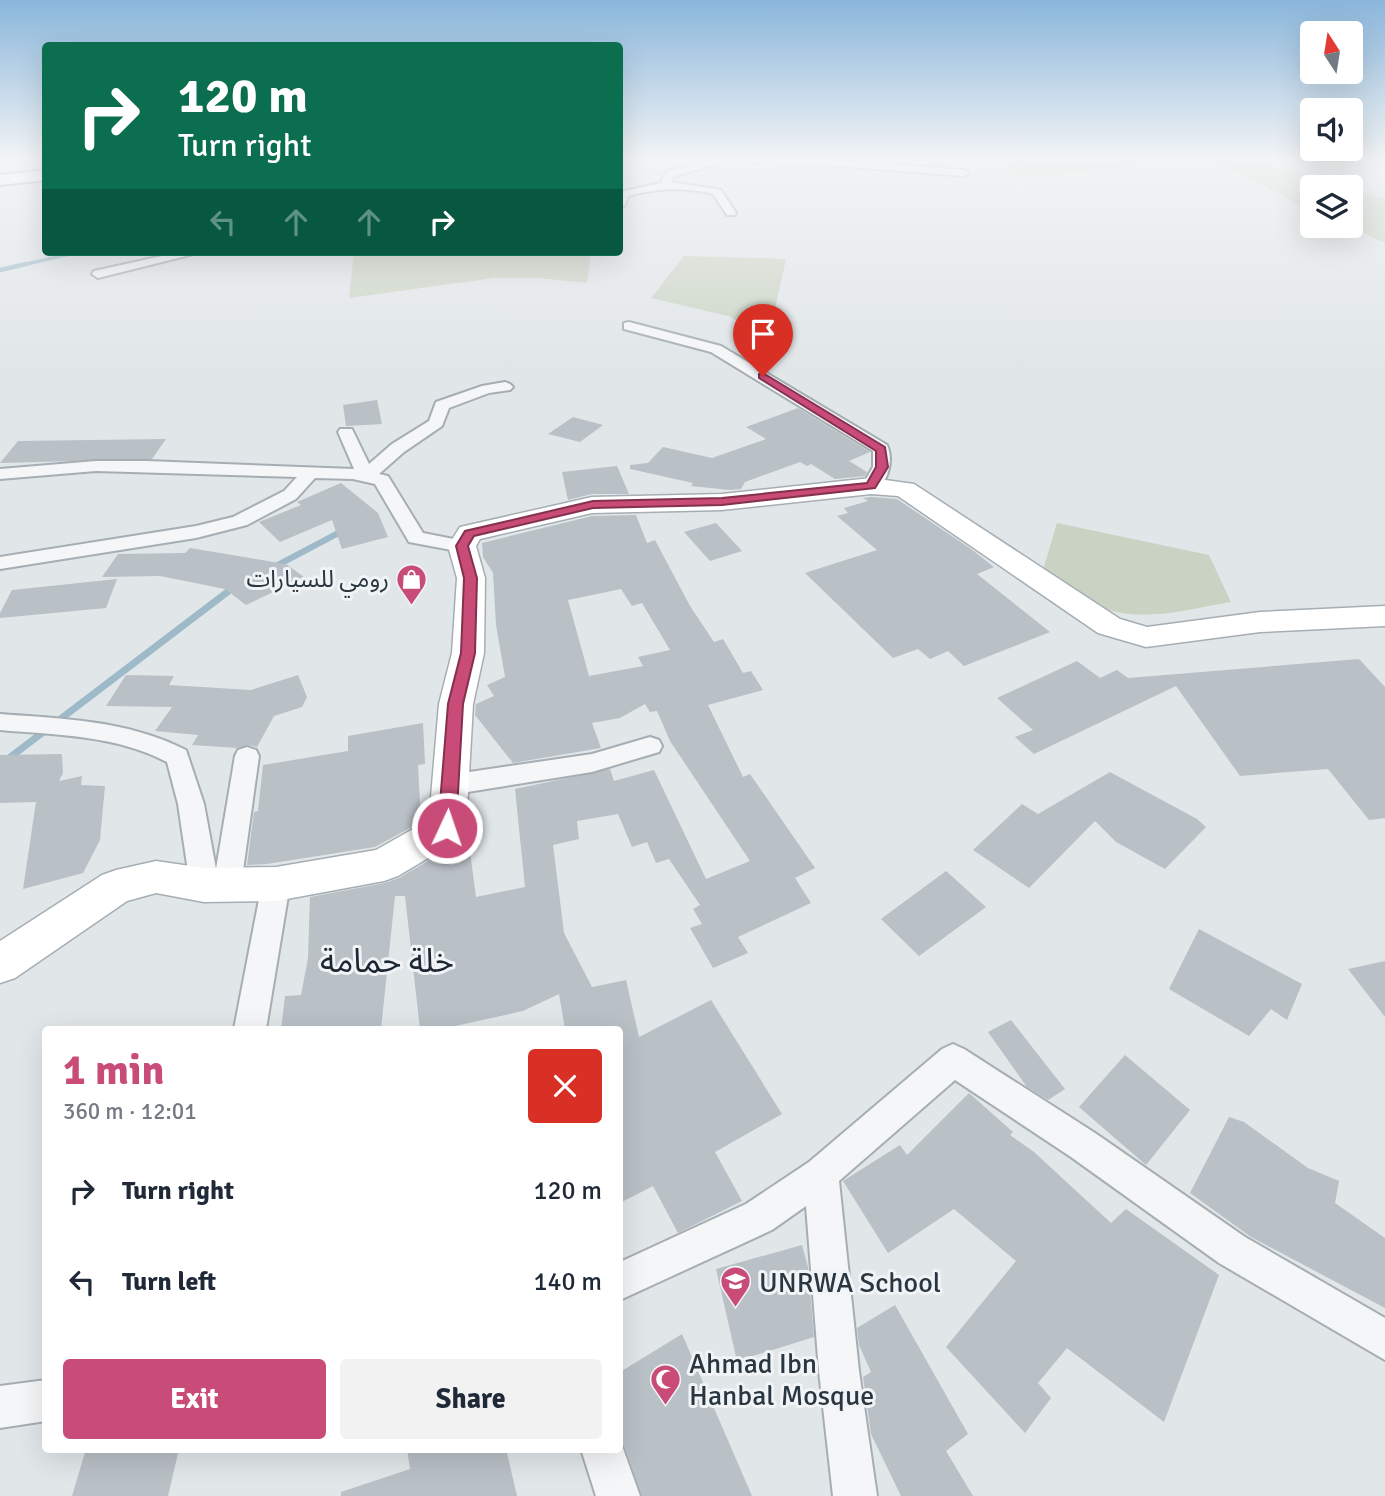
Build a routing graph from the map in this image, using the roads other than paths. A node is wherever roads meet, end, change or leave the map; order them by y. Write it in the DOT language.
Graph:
graph roads {
  1 [pos="178,256"];
  2 [pos="98,274"];
  3 [pos="629,326"];
  4 [pos="505,387"];
  5 [pos="346,432"];
  6 [pos="310,473"];
  7 [pos="0,474"];
  8 [pos="366,477"];
  9 [pos="871,486"];
  10 [pos="462,546"];
  11 [pos="0,563"];
  12 [pos="1385,616"];
  13 [pos="0,722"];
  14 [pos="650,746"];
  15 [pos="247,756"];
  16 [pos="449,785"];
  17 [pos="276,884"];
  18 [pos="216,885"];
  19 [pos="0,964"];
  20 [pos="251,1026"];
  21 [pos="821,1174"];
  22 [pos="623,1280"];
  23 [pos="1385,1340"];
  24 [pos="42,1401"];
  25 [pos="0,1407"];
  26 [pos="603,1453"];
  27 [pos="618,1496"];
  28 [pos="855,1496"];
  1 -- 2 [label="street"];
  3 -- 9 [label="street"];
  4 -- 8 [label="street"];
  5 -- 8 [label="street"];
  6 -- 7 [label="street"];
  6 -- 8 [label="street"];
  6 -- 11 [label="street"];
  8 -- 10 [label="street"];
  9 -- 10 [label="street"];
  9 -- 12 [label="street"];
  10 -- 16 [label="street"];
  13 -- 18 [label="street"];
  14 -- 16 [label="street"];
  15 -- 18 [label="street"];
  16 -- 17 [label="street"];
  17 -- 18 [label="street"];
  17 -- 20 [label="street"];
  18 -- 19 [label="street"];
  21 -- 22 [label="street"];
  21 -- 23 [label="street"];
  21 -- 28 [label="street"];
  24 -- 25 [label="street"];
  26 -- 27 [label="street"];
}
